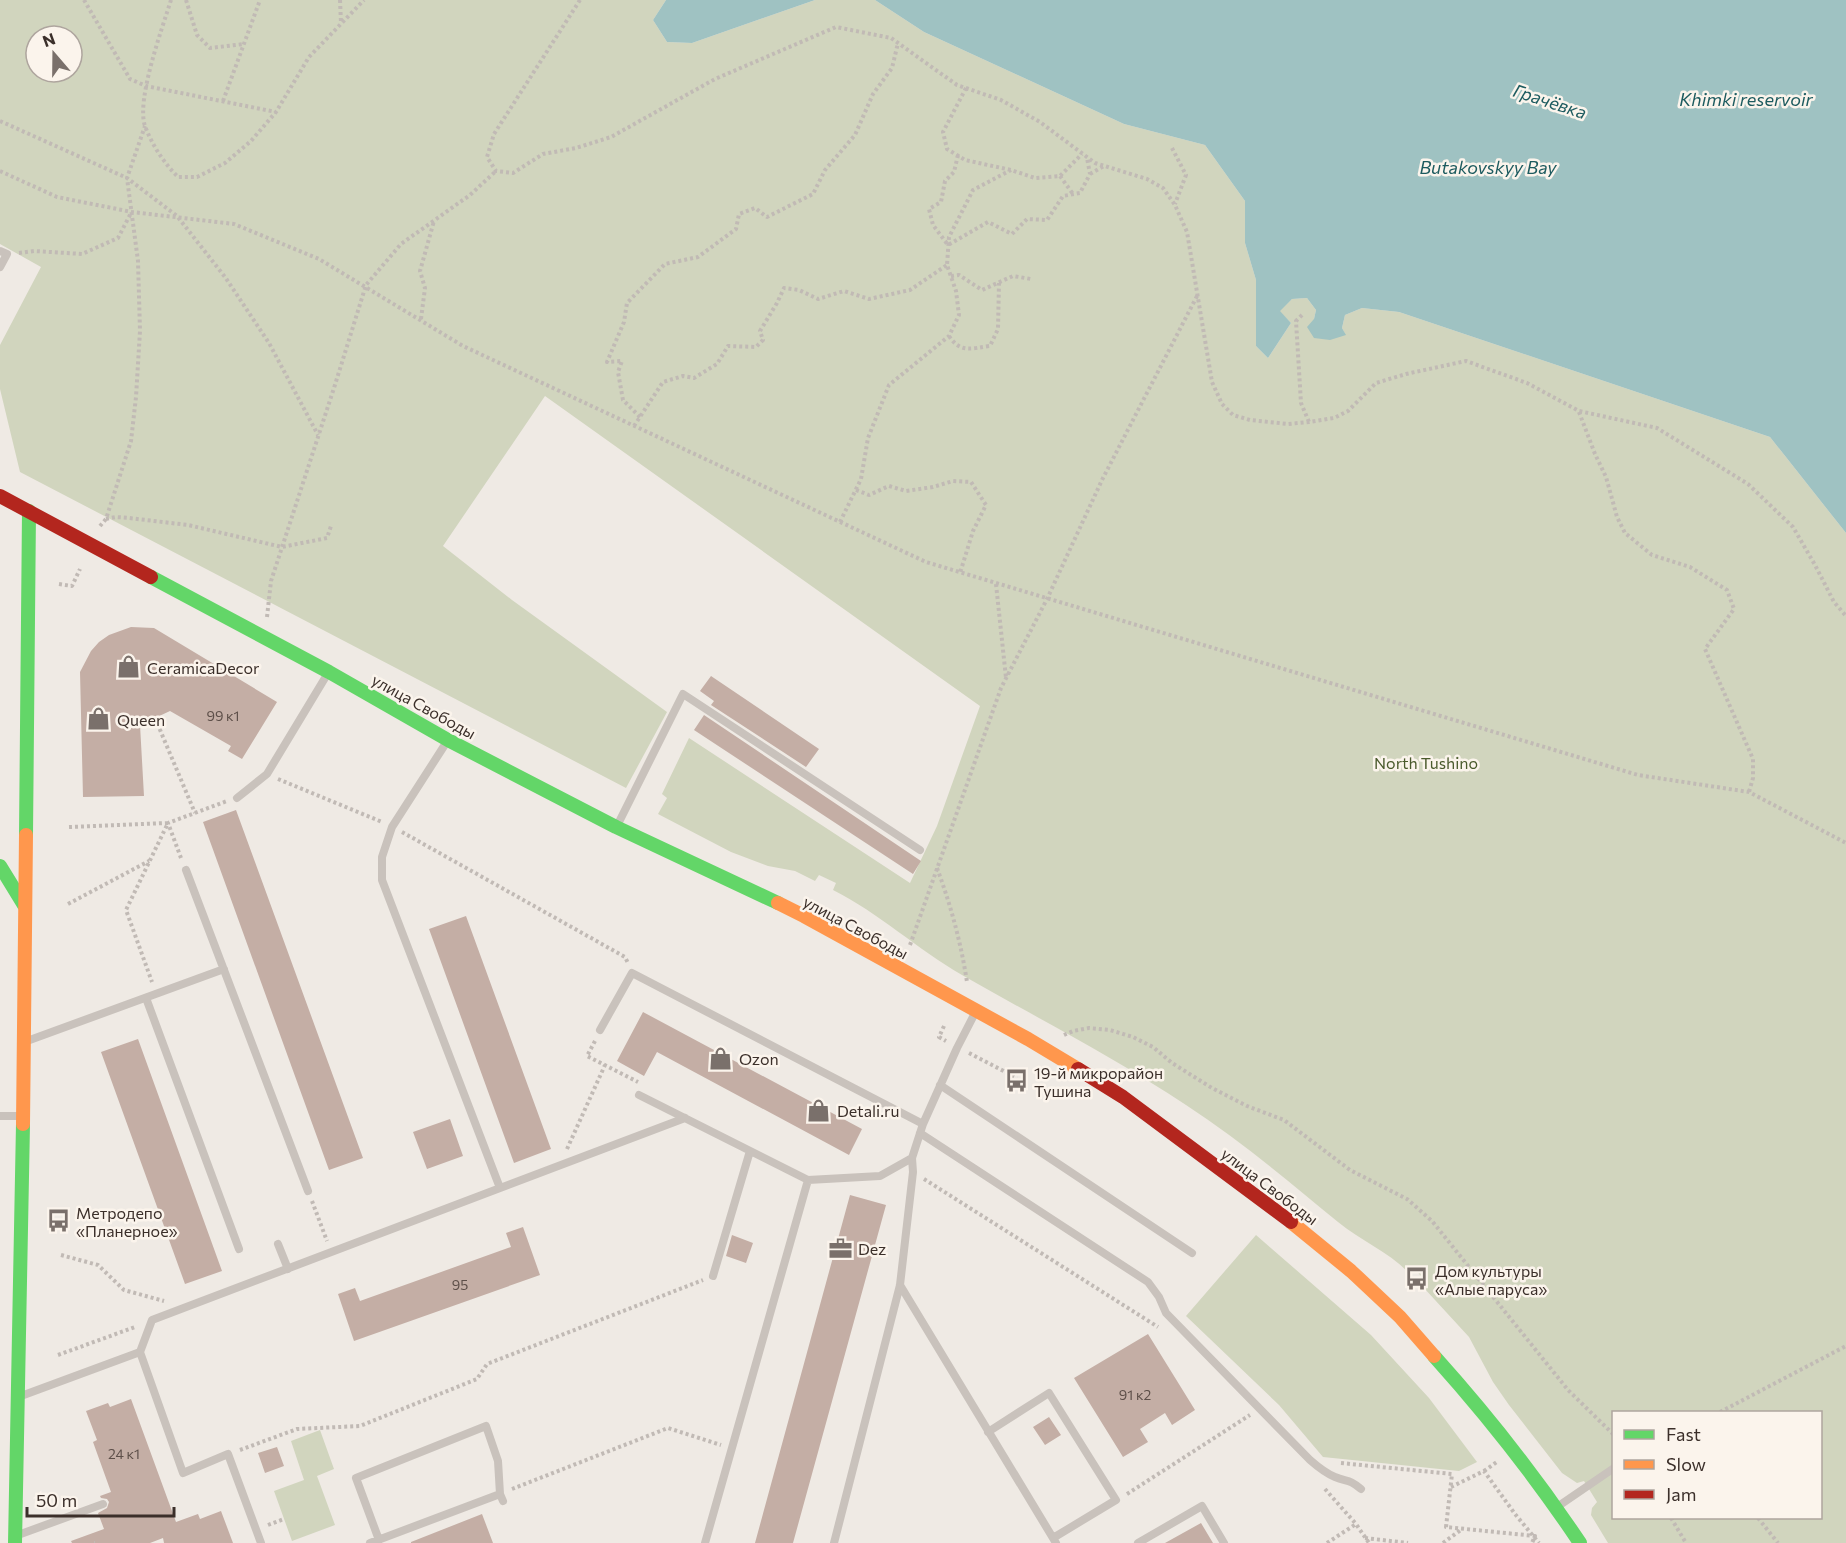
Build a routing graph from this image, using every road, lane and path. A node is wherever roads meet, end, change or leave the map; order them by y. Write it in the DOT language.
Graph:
graph roads {
  1 [pos="84,0"];
  2 [pos="171,0"];
  3 [pos="260,0"];
  4 [pos="340,0"];
  5 [pos="364,0"];
  6 [pos="580,0"];
  7 [pos="187,1"];
  8 [pos="341,23"];
  9 [pos="898,43"];
  10 [pos="244,44"];
  11 [pos="146,86"];
  12 [pos="966,88"];
  13 [pos="223,101"];
  14 [pos="276,112"];
  15 [pos="0,121"];
  16 [pos="145,126"];
  17 [pos="1172,148"];
  18 [pos="1082,154"];
  19 [pos="958,155"];
  20 [pos="1087,157"];
  21 [pos="1104,166"];
  22 [pos="1011,170"];
  23 [pos="0,171"];
  24 [pos="496,171"];
  25 [pos="1089,174"];
  26 [pos="1060,177"];
  27 [pos="127,178"];
  28 [pos="1073,194"];
  29 [pos="1175,205"];
  30 [pos="132,212"];
  31 [pos="177,216"];
  32 [pos="434,221"];
  33 [pos="948,245"];
  34 [pos="3,253"];
  35 [pos="947,265"];
  36 [pos="0,267"];
  37 [pos="951,276"];
  38 [pos="1031,279"];
  39 [pos="999,283"];
  40 [pos="366,285"];
  41 [pos="1197,295"];
  42 [pos="1302,315"];
  43 [pos="421,319"];
  44 [pos="950,336"];
  45 [pos="1579,411"];
  46 [pos="640,417"];
  47 [pos="1309,422"];
  48 [pos="634,426"];
  49 [pos="318,436"];
  50 [pos="856,490"];
  51 [pos="0,496"];
  52 [pos="29,511"];
  53 [pos="840,522"];
  54 [pos="331,526"];
  55 [pos="282,547"];
  56 [pos="80,569"];
  57 [pos="960,573"];
  58 [pos="59,584"];
  59 [pos="996,584"];
  60 [pos="1047,598"];
  61 [pos="1846,616"];
  62 [pos="265,639"];
  63 [pos="329,672"];
  64 [pos="1006,679"];
  65 [pos="155,718"];
  66 [pos="448,740"];
  67 [pos="267,774"];
  68 [pos="1749,792"];
  69 [pos="237,798"];
  70 [pos="195,813"];
  71 [pos="168,823"];
  72 [pos="69,827"];
  73 [pos="392,827"];
  74 [pos="616,827"];
  75 [pos="1846,843"];
  76 [pos="920,850"];
  77 [pos="150,861"];
  78 [pos="0,866"];
  79 [pos="936,867"];
  80 [pos="186,870"];
  81 [pos="68,904"];
  82 [pos="24,905"];
  83 [pos="910,945"];
  84 [pos="224,969"];
  85 [pos="632,972"];
  86 [pos="967,982"];
  87 [pos="156,994"];
  88 [pos="146,998"];
  89 [pos="977,1010"];
  90 [pos="944,1026"];
  91 [pos="600,1030"];
  92 [pos="1064,1035"];
  93 [pos="24,1042"];
  94 [pos="957,1048"];
  95 [pos="605,1065"];
  96 [pos="1017,1078"];
  97 [pos="940,1086"];
  98 [pos="639,1095"];
  99 [pos="0,1116"];
  100 [pos="22,1116"];
  101 [pos="685,1118"];
  102 [pos="922,1129"];
  103 [pos="750,1151"];
  104 [pos="912,1158"];
  105 [pos="559,1166"];
  106 [pos="913,1172"];
  107 [pos="808,1180"];
  108 [pos="500,1188"];
  109 [pos="308,1191"];
  110 [pos="278,1244"];
  111 [pos="239,1250"];
  112 [pos="331,1252"];
  113 [pos="1192,1253"];
  114 [pos="61,1255"];
  115 [pos="288,1269"];
  116 [pos="712,1276"];
  117 [pos="900,1286"];
  118 [pos="186,1307"];
  119 [pos="152,1320"];
  120 [pos="1165,1333"];
  121 [pos="1846,1346"];
  122 [pos="140,1352"];
  123 [pos="58,1355"];
  124 [pos="17,1397"];
  125 [pos="1243,1406"];
  126 [pos="1724,1411"];
  127 [pos="988,1432"];
  128 [pos="1612,1433"];
  129 [pos="732,1448"];
  130 [pos="228,1454"];
  131 [pos="1310,1460"];
  132 [pos="1612,1469"];
  133 [pos="1323,1486"];
  134 [pos="1450,1487"];
  135 [pos="1361,1489"];
  136 [pos="501,1497"];
  137 [pos="1116,1500"];
  138 [pos="103,1504"];
  139 [pos="1556,1507"];
  140 [pos="1672,1519"];
  141 [pos="1759,1519"];
  142 [pos="1356,1524"];
  143 [pos="1463,1529"];
  144 [pos="1534,1536"];
  145 [pos="1365,1538"];
  146 [pos="15,1540"];
  147 [pos="374,1541"];
  148 [pos="1055,1541"];
  149 [pos="261,1543"];
  150 [pos="705,1543"];
  151 [pos="834,1543"];
  152 [pos="1138,1543"];
  153 [pos="1224,1543"];
  154 [pos="1327,1543"];
  155 [pos="1369,1543"];
  156 [pos="1408,1543"];
  157 [pos="1443,1543"];
  158 [pos="1532,1543"];
  159 [pos="1539,1543"];
  160 [pos="1580,1543"];
  161 [pos="1686,1543"];
  162 [pos="1778,1543"];
  1 -- 11 [label="path"];
  2 -- 11 [label="path"];
  3 -- 10 [label="path"];
  4 -- 8 [label="path"];
  5 -- 8 [label="path"];
  6 -- 24 [label="path"];
  7 -- 10 [label="path"];
  8 -- 14 [label="path"];
  9 -- 12 [label="path"];
  9 -- 24 [label="path"];
  9 -- 46 [label="path"];
  10 -- 13 [label="path"];
  11 -- 13 [label="path"];
  11 -- 16 [label="path"];
  12 -- 18 [label="path"];
  12 -- 19 [label="path"];
  13 -- 14 [label="path"];
  14 -- 16 [label="path"];
  15 -- 27 [label="path"];
  16 -- 27 [label="path"];
  17 -- 29 [label="path"];
  18 -- 20 [label="path"];
  18 -- 26 [label="path"];
  19 -- 22 [label="path"];
  19 -- 33 [label="path"];
  20 -- 21 [label="path"];
  20 -- 25 [label="path"];
  21 -- 25 [label="path"];
  21 -- 29 [label="path"];
  22 -- 26 [label="path"];
  22 -- 33 [label="path"];
  23 -- 30 [label="path"];
  24 -- 32 [label="path"];
  25 -- 28 [label="path"];
  26 -- 28 [label="path"];
  27 -- 30 [label="path"];
  27 -- 31 [label="path"];
  28 -- 33 [label="path"];
  29 -- 41 [label="path"];
  30 -- 31 [label="path"];
  30 -- 34 [label="path"];
  30 -- 55 [label="path"];
  31 -- 40 [label="path"];
  31 -- 49 [label="path"];
  32 -- 40 [label="path"];
  32 -- 43 [label="path"];
  33 -- 35 [label="path"];
  34 -- 36 [label="lane"];
  35 -- 37 [label="path"];
  35 -- 46 [label="path"];
  37 -- 39 [label="path"];
  37 -- 44 [label="path"];
  38 -- 39 [label="path"];
  39 -- 44 [label="path"];
  40 -- 43 [label="path"];
  40 -- 49 [label="path"];
  41 -- 47 [label="path"];
  41 -- 60 [label="path"];
  42 -- 47 [label="path"];
  43 -- 48 [label="path"];
  44 -- 50 [label="path"];
  45 -- 47 [label="path"];
  45 -- 61 [label="path"];
  45 -- 68 [label="path"];
  46 -- 48 [label="path"];
  48 -- 53 [label="path"];
  49 -- 55 [label="path"];
  50 -- 53 [label="path"];
  50 -- 57 [label="path"];
  51 -- 52 [label="main road, улица Свободы"];
  52 -- 62 [label="main road, улица Свободы"];
  52 -- 82 [label="main road"];
  53 -- 57 [label="path"];
  54 -- 55 [label="path"];
  55 -- 62 [label="path"];
  56 -- 58 [label="path"];
  57 -- 59 [label="path"];
  59 -- 60 [label="path"];
  59 -- 64 [label="path"];
  60 -- 64 [label="path"];
  60 -- 68 [label="path"];
  62 -- 63 [label="main road, улица Свободы"];
  63 -- 66 [label="main road, улица Свободы"];
  63 -- 67 [label="lane"];
  64 -- 79 [label="path"];
  65 -- 70 [label="path"];
  66 -- 73 [label="lane"];
  66 -- 74 [label="main road, улица Свободы"];
  67 -- 69 [label="lane"];
  67 -- 73 [label="path"];
  68 -- 75 [label="path"];
  69 -- 70 [label="path"];
  70 -- 71 [label="path"];
  71 -- 72 [label="path"];
  71 -- 77 [label="path"];
  71 -- 80 [label="path"];
  73 -- 85 [label="path"];
  73 -- 108 [label="lane"];
  74 -- 76 [label="lane"];
  74 -- 89 [label="main road, улица Свободы"];
  77 -- 81 [label="path"];
  77 -- 87 [label="path"];
  78 -- 82 [label="main road"];
  79 -- 83 [label="path"];
  79 -- 86 [label="path"];
  80 -- 84 [label="lane"];
  82 -- 93 [label="main road"];
  84 -- 87 [label="lane"];
  84 -- 109 [label="lane"];
  85 -- 91 [label="lane"];
  85 -- 102 [label="lane"];
  87 -- 88 [label="lane"];
  88 -- 93 [label="lane"];
  88 -- 111 [label="lane"];
  89 -- 94 [label="lane"];
  89 -- 139 [label="main road, улица Свободы"];
  90 -- 94 [label="path"];
  91 -- 95 [label="path"];
  92 -- 128 [label="path"];
  93 -- 100 [label="main road"];
  94 -- 96 [label="path"];
  94 -- 97 [label="lane"];
  95 -- 98 [label="path"];
  95 -- 105 [label="path"];
  97 -- 102 [label="lane"];
  97 -- 113 [label="lane"];
  98 -- 101 [label="lane"];
  99 -- 100 [label="lane"];
  100 -- 124 [label="main road"];
  101 -- 103 [label="lane"];
  101 -- 105 [label="lane"];
  102 -- 104 [label="lane"];
  102 -- 131 [label="lane"];
  103 -- 107 [label="lane"];
  103 -- 116 [label="lane"];
  104 -- 106 [label="lane"];
  104 -- 107 [label="lane"];
  105 -- 108 [label="lane"];
  106 -- 117 [label="lane"];
  106 -- 120 [label="path"];
  107 -- 129 [label="lane"];
  108 -- 112 [label="lane"];
  109 -- 112 [label="path"];
  110 -- 115 [label="lane"];
  112 -- 115 [label="lane"];
  114 -- 118 [label="path"];
  115 -- 118 [label="lane"];
  116 -- 130 [label="path"];
  117 -- 127 [label="lane"];
  117 -- 151 [label="lane"];
  118 -- 119 [label="lane"];
  119 -- 122 [label="lane"];
  119 -- 123 [label="path"];
  121 -- 126 [label="path"];
  122 -- 124 [label="lane"];
  122 -- 130 [label="lane"];
  124 -- 146 [label="main road"];
  125 -- 137 [label="path"];
  127 -- 137 [label="lane"];
  127 -- 148 [label="lane"];
  129 -- 136 [label="path"];
  129 -- 150 [label="lane"];
  130 -- 149 [label="lane"];
  131 -- 134 [label="path"];
  131 -- 135 [label="lane"];
  132 -- 139 [label="lane"];
  133 -- 142 [label="path"];
  134 -- 143 [label="path"];
  134 -- 144 [label="path"];
  136 -- 147 [label="lane"];
  136 -- 147 [label="lane"];
  137 -- 148 [label="lane"];
  138 -- 146 [label="lane"];
  139 -- 160 [label="main road, улица Свободы"];
  140 -- 161 [label="path"];
  141 -- 162 [label="path"];
  142 -- 145 [label="path"];
  142 -- 154 [label="path"];
  143 -- 144 [label="path"];
  143 -- 157 [label="path"];
  144 -- 158 [label="path"];
  144 -- 159 [label="path"];
  145 -- 155 [label="path"];
  145 -- 156 [label="path"];
  152 -- 153 [label="lane"];
}
